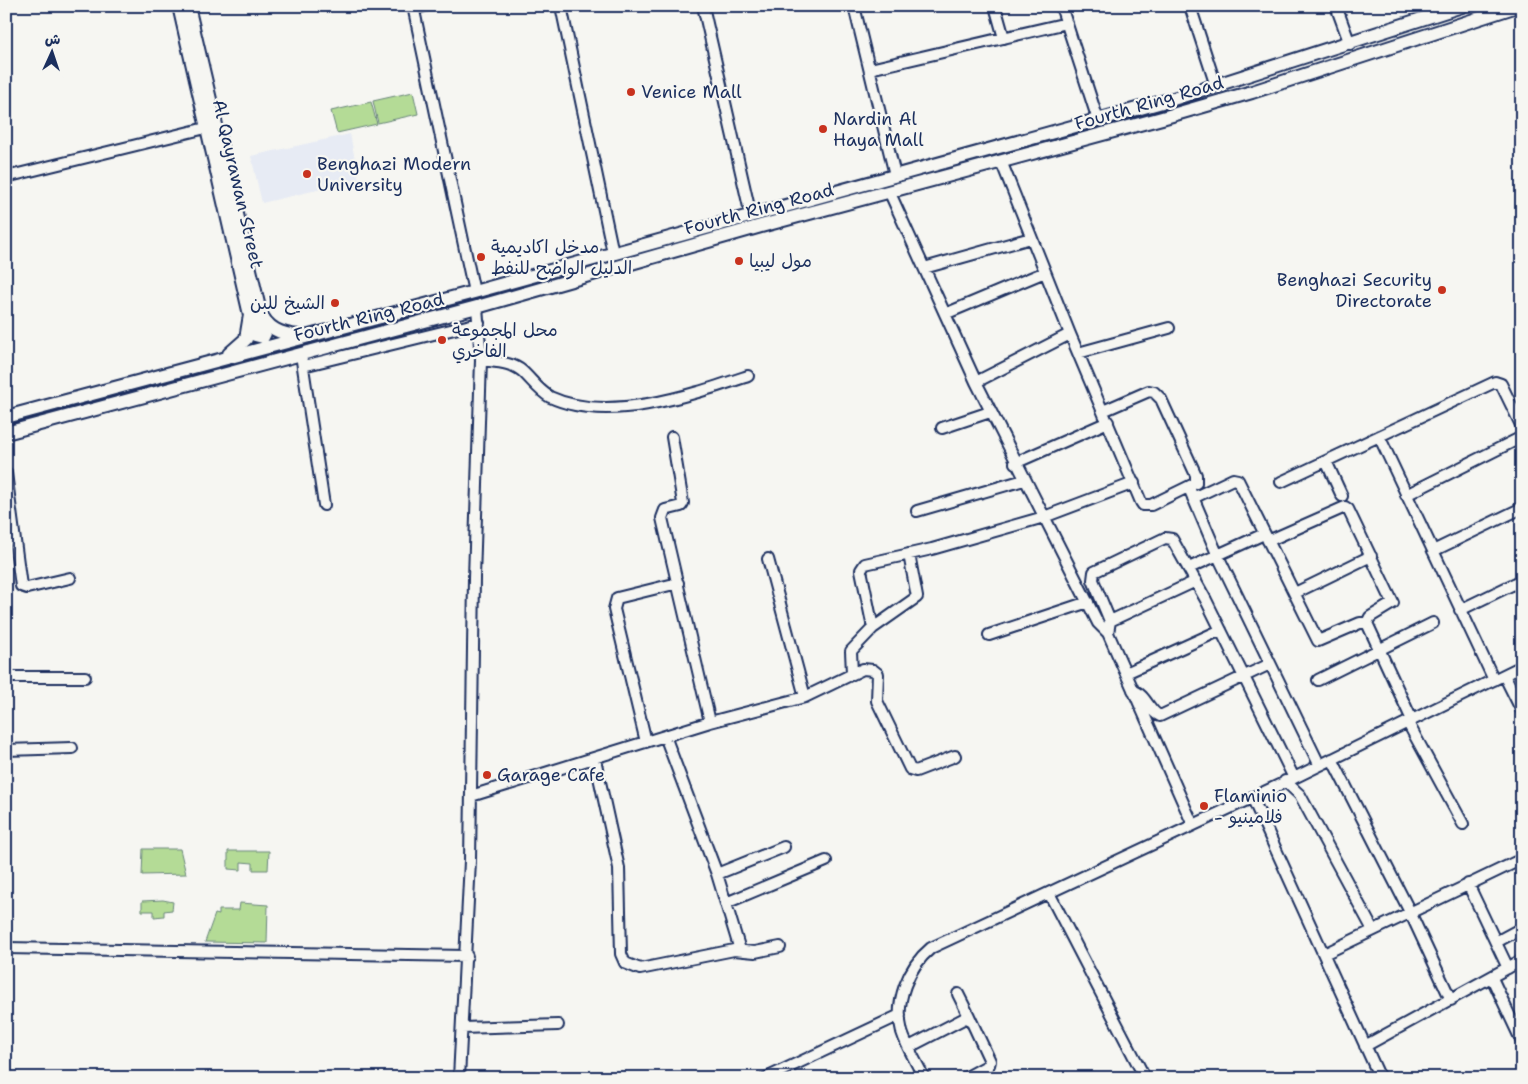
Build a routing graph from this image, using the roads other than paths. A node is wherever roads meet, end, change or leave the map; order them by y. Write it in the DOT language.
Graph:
graph roads {
  1 [pos="179,6"];
  2 [pos="188,6"];
  3 [pos="425,6"];
  4 [pos="561,6"];
  5 [pos="703,6"];
  6 [pos="854,6"];
  7 [pos="995,6"];
  8 [pos="1061,6"];
  9 [pos="1190,6"];
  10 [pos="1336,6"];
  11 [pos="1462,6"];
  12 [pos="1510,7"];
  13 [pos="413,8"];
  14 [pos="1431,11"];
  15 [pos="1066,23"];
  16 [pos="1004,38"];
  17 [pos="1350,44"];
  18 [pos="870,69"];
  19 [pos="1216,86"];
  20 [pos="1098,120"];
  21 [pos="211,127"];
  22 [pos="1001,161"];
  23 [pos="941,163"];
  24 [pos="895,176"];
  25 [pos="945,176"];
  26 [pos="6,177"];
  27 [pos="889,191"];
  28 [pos="750,216"];
  29 [pos="1032,238"];
  30 [pos="613,253"];
  31 [pos="924,268"];
  32 [pos="1045,272"];
  33 [pos="474,292"];
  34 [pos="476,307"];
  35 [pos="945,314"];
  36 [pos="256,315"];
  37 [pos="479,323"];
  38 [pos="1169,328"];
  39 [pos="1070,334"];
  40 [pos="303,336"];
  41 [pos="300,352"];
  42 [pos="1078,353"];
  43 [pos="223,359"];
  44 [pos="481,360"];
  45 [pos="303,366"];
  46 [pos="748,376"];
  47 [pos="976,382"];
  48 [pos="1103,411"];
  49 [pos="990,412"];
  50 [pos="6,417"];
  51 [pos="1108,422"];
  52 [pos="1522,427"];
  53 [pos="942,428"];
  54 [pos="6,433"];
  55 [pos="1379,436"];
  56 [pos="672,437"];
  57 [pos="1522,437"];
  58 [pos="1326,461"];
  59 [pos="1015,463"];
  60 [pos="6,473"];
  61 [pos="1024,480"];
  62 [pos="1280,482"];
  63 [pos="1134,483"];
  64 [pos="1189,488"];
  65 [pos="1406,495"];
  66 [pos="1342,496"];
  67 [pos="1193,498"];
  68 [pos="324,505"];
  69 [pos="1522,508"];
  70 [pos="918,511"];
  71 [pos="1044,517"];
  72 [pos="1266,538"];
  73 [pos="1433,551"];
  74 [pos="909,554"];
  75 [pos="1218,556"];
  76 [pos="1371,556"];
  77 [pos="768,558"];
  78 [pos="1189,568"];
  79 [pos="70,578"];
  80 [pos="1522,580"];
  81 [pos="1196,581"];
  82 [pos="678,583"];
  83 [pos="1295,593"];
  84 [pos="1088,602"];
  85 [pos="1460,610"];
  86 [pos="1110,621"];
  87 [pos="1367,623"];
  88 [pos="1434,623"];
  89 [pos="873,628"];
  90 [pos="1221,630"];
  91 [pos="1108,632"];
  92 [pos="990,635"];
  93 [pos="1380,649"];
  94 [pos="1270,664"];
  95 [pos="1522,666"];
  96 [pos="852,672"];
  97 [pos="1126,673"];
  98 [pos="1504,675"];
  99 [pos="6,677"];
  100 [pos="84,677"];
  101 [pos="1243,677"];
  102 [pos="1318,680"];
  103 [pos="1494,680"];
  104 [pos="1133,690"];
  105 [pos="805,697"];
  106 [pos="1522,711"];
  107 [pos="710,722"];
  108 [pos="1410,722"];
  109 [pos="665,736"];
  110 [pos="646,742"];
  111 [pos="72,748"];
  112 [pos="6,750"];
  113 [pos="955,756"];
  114 [pos="595,759"];
  115 [pos="1332,759"];
  116 [pos="1319,764"];
  117 [pos="1289,779"];
  118 [pos="471,796"];
  119 [pos="1252,798"];
  120 [pos="1463,824"];
  121 [pos="1193,825"];
  122 [pos="784,847"];
  123 [pos="1522,859"];
  124 [pos="826,861"];
  125 [pos="718,874"];
  126 [pos="1468,884"];
  127 [pos="1049,893"];
  128 [pos="726,903"];
  129 [pos="1410,912"];
  130 [pos="1522,928"];
  131 [pos="1373,930"];
  132 [pos="1496,942"];
  133 [pos="780,947"];
  134 [pos="6,948"];
  135 [pos="740,950"];
  136 [pos="1324,954"];
  137 [pos="466,956"];
  138 [pos="1522,960"];
  139 [pos="1508,968"];
  140 [pos="1492,978"];
  141 [pos="958,994"];
  142 [pos="1451,1000"];
  143 [pos="900,1015"];
  144 [pos="969,1016"];
  145 [pos="558,1026"];
  146 [pos="462,1028"];
  147 [pos="1522,1042"];
  148 [pos="1365,1046"];
  149 [pos="909,1047"];
  150 [pos="459,1078"];
  151 [pos="766,1078"];
  152 [pos="924,1078"];
  153 [pos="965,1078"];
  154 [pos="1145,1078"];
  155 [pos="1380,1078"];
  1 -- 21 [label="main road, Al Qayrawan Street"];
  2 -- 21 [label="main road, Al Qayrawan Street"];
  3 -- 13 [label="street"];
  4 -- 30 [label="street"];
  5 -- 28 [label="street"];
  6 -- 18 [label="street"];
  7 -- 16 [label="street"];
  8 -- 15 [label="street"];
  9 -- 19 [label="street"];
  10 -- 17 [label="street"];
  11 -- 14 [label="main road, Fourth Ring Road"];
  12 -- 22 [label="main road, Fourth Ring Road"];
  13 -- 33 [label="street"];
  14 -- 17 [label="main road, Fourth Ring Road"];
  15 -- 16 [label="street"];
  15 -- 20 [label="street"];
  16 -- 18 [label="street"];
  17 -- 19 [label="main road, Fourth Ring Road"];
  18 -- 24 [label="street"];
  19 -- 20 [label="main road, Fourth Ring Road"];
  20 -- 23 [label="main road, Fourth Ring Road"];
  21 -- 26 [label="street"];
  21 -- 36 [label="main road, Al Qayrawan Street"];
  22 -- 25 [label="main road, Fourth Ring Road"];
  22 -- 29 [label="street"];
  23 -- 24 [label="main road, Fourth Ring Road"];
  23 -- 25 [label="main road"];
  24 -- 28 [label="main road, Fourth Ring Road"];
  25 -- 27 [label="main road, Fourth Ring Road"];
  27 -- 31 [label="street"];
  27 -- 34 [label="main road, Fourth Ring Road"];
  28 -- 30 [label="main road, Fourth Ring Road"];
  29 -- 31 [label="street"];
  29 -- 32 [label="street"];
  30 -- 33 [label="main road, Fourth Ring Road"];
  31 -- 35 [label="street"];
  32 -- 35 [label="street"];
  32 -- 39 [label="street"];
  33 -- 40 [label="main road, Fourth Ring Road"];
  34 -- 37 [label="street"];
  34 -- 41 [label="main road, Fourth Ring Road"];
  35 -- 47 [label="street"];
  36 -- 40 [label="main road"];
  36 -- 43 [label="main road, Al Qayrawan Street"];
  37 -- 44 [label="street"];
  37 -- 45 [label="street"];
  38 -- 42 [label="street"];
  39 -- 42 [label="street"];
  39 -- 47 [label="street"];
  40 -- 43 [label="main road, Fourth Ring Road"];
  41 -- 45 [label="street"];
  41 -- 54 [label="main road, Fourth Ring Road"];
  42 -- 48 [label="street"];
  43 -- 50 [label="main road, Fourth Ring Road"];
  44 -- 46 [label="street"];
  44 -- 118 [label="street"];
  45 -- 68 [label="street"];
  47 -- 49 [label="street"];
  48 -- 51 [label="street"];
  48 -- 64 [label="street"];
  49 -- 53 [label="street"];
  49 -- 59 [label="street"];
  51 -- 59 [label="street"];
  51 -- 63 [label="street"];
  52 -- 55 [label="street"];
  55 -- 58 [label="street"];
  55 -- 65 [label="street"];
  56 -- 82 [label="street"];
  57 -- 65 [label="street"];
  58 -- 62 [label="street"];
  58 -- 66 [label="street"];
  59 -- 61 [label="street"];
  60 -- 79 [label="street"];
  61 -- 70 [label="street"];
  61 -- 71 [label="street"];
  63 -- 64 [label="street"];
  63 -- 71 [label="street"];
  64 -- 67 [label="street"];
  65 -- 73 [label="street"];
  67 -- 72 [label="street"];
  67 -- 75 [label="street"];
  69 -- 73 [label="street"];
  71 -- 74 [label="street"];
  71 -- 84 [label="street"];
  72 -- 75 [label="street"];
  72 -- 76 [label="street"];
  72 -- 83 [label="street"];
  73 -- 85 [label="street"];
  74 -- 89 [label="street"];
  74 -- 89 [label="street"];
  75 -- 78 [label="street"];
  75 -- 94 [label="street"];
  76 -- 83 [label="street"];
  76 -- 87 [label="street"];
  77 -- 105 [label="street"];
  78 -- 81 [label="street"];
  78 -- 86 [label="street"];
  80 -- 85 [label="street"];
  81 -- 86 [label="street"];
  81 -- 90 [label="street"];
  82 -- 107 [label="street"];
  82 -- 110 [label="street"];
  83 -- 87 [label="street"];
  84 -- 91 [label="street"];
  84 -- 92 [label="street"];
  85 -- 103 [label="street"];
  86 -- 91 [label="street"];
  87 -- 93 [label="street"];
  88 -- 93 [label="street"];
  89 -- 96 [label="street"];
  90 -- 97 [label="street"];
  90 -- 101 [label="street"];
  91 -- 97 [label="street"];
  93 -- 102 [label="street"];
  93 -- 108 [label="street"];
  94 -- 101 [label="street"];
  94 -- 116 [label="street"];
  95 -- 98 [label="street"];
  96 -- 105 [label="street"];
  96 -- 113 [label="street"];
  97 -- 104 [label="street"];
  98 -- 103 [label="street"];
  98 -- 106 [label="street"];
  99 -- 100 [label="street"];
  101 -- 104 [label="street"];
  101 -- 117 [label="street"];
  103 -- 108 [label="street"];
  104 -- 121 [label="street"];
  105 -- 107 [label="street"];
  107 -- 109 [label="street"];
  108 -- 115 [label="street"];
  108 -- 120 [label="street"];
  109 -- 110 [label="street"];
  109 -- 125 [label="street"];
  110 -- 114 [label="street"];
  111 -- 112 [label="street"];
  114 -- 118 [label="street"];
  114 -- 135 [label="street"];
  115 -- 116 [label="street"];
  115 -- 129 [label="street"];
  116 -- 117 [label="street"];
  117 -- 119 [label="street"];
  117 -- 131 [label="street"];
  118 -- 137 [label="street"];
  119 -- 121 [label="street"];
  119 -- 136 [label="street"];
  121 -- 127 [label="street"];
  122 -- 125 [label="street"];
  123 -- 126 [label="street"];
  124 -- 128 [label="street"];
  125 -- 128 [label="street"];
  126 -- 129 [label="street"];
  126 -- 132 [label="street"];
  127 -- 143 [label="street"];
  127 -- 154 [label="street"];
  128 -- 135 [label="street"];
  129 -- 131 [label="street"];
  129 -- 142 [label="street"];
  130 -- 132 [label="street"];
  131 -- 136 [label="street"];
  132 -- 139 [label="street"];
  133 -- 135 [label="street"];
  134 -- 137 [label="street"];
  136 -- 148 [label="street"];
  137 -- 146 [label="street"];
  138 -- 139 [label="street"];
  139 -- 140 [label="street"];
  140 -- 142 [label="street"];
  140 -- 147 [label="street"];
  141 -- 144 [label="street"];
  142 -- 148 [label="street"];
  143 -- 149 [label="street"];
  143 -- 151 [label="street"];
  144 -- 149 [label="street"];
  144 -- 153 [label="street"];
  145 -- 146 [label="street"];
  146 -- 150 [label="street"];
  148 -- 155 [label="street"];
  149 -- 152 [label="street"];
}
